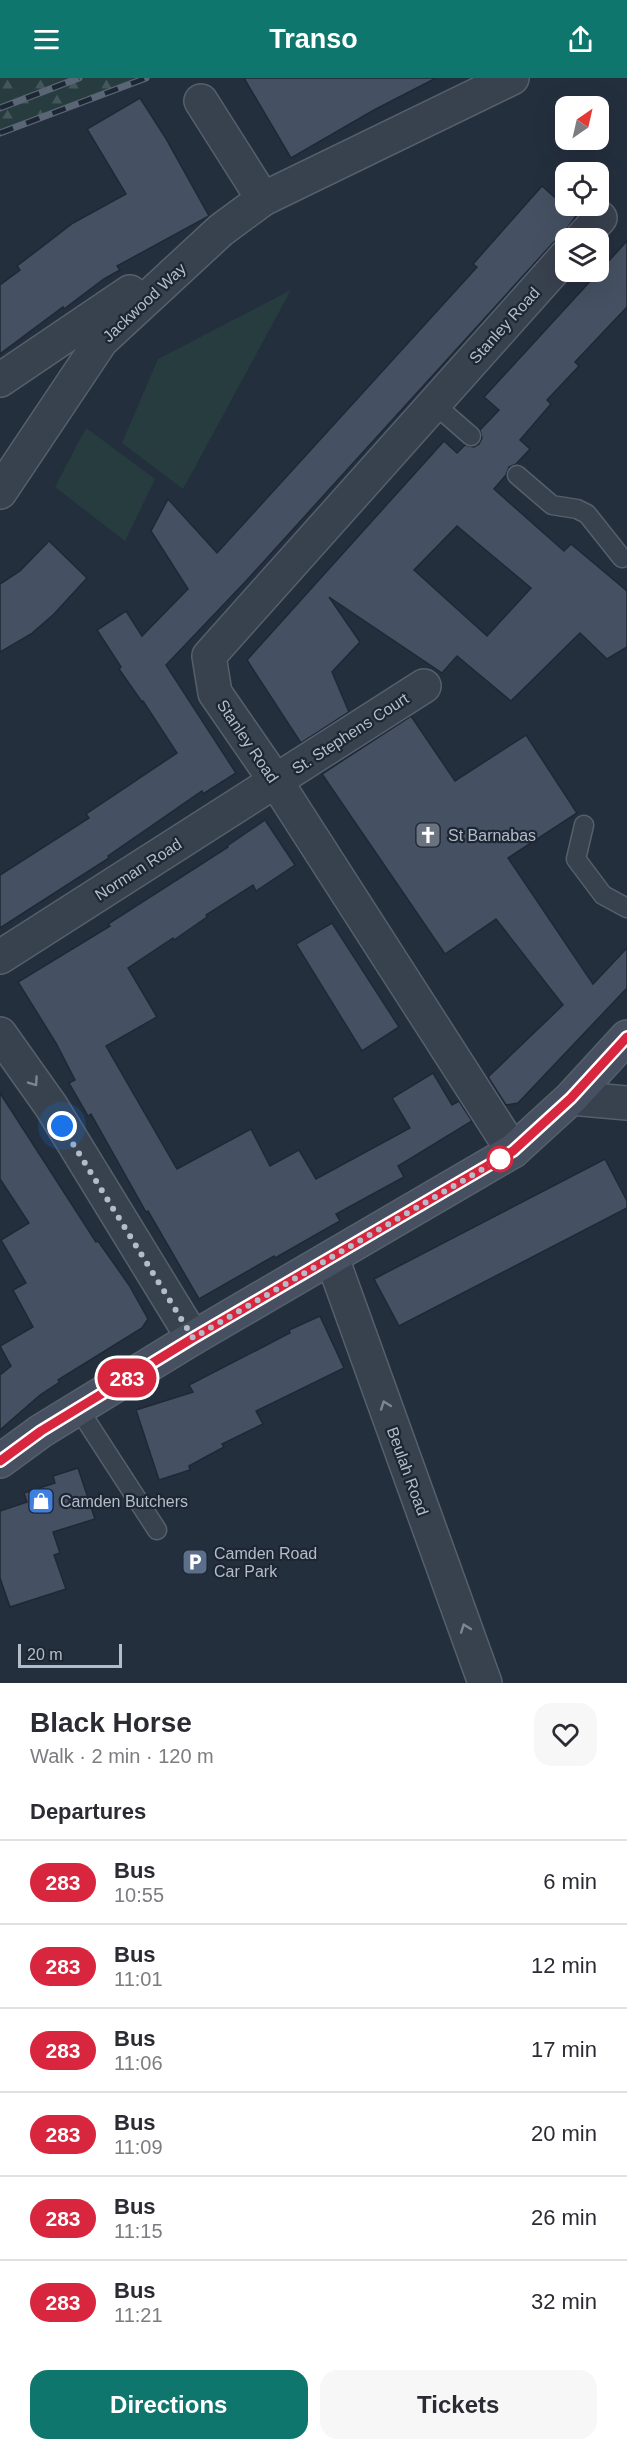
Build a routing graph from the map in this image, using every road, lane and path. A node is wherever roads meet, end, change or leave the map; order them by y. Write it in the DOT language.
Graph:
graph roads {
  1 [pos="512,78"];
  2 [pos="201,101"];
  3 [pos="263,199"];
  4 [pos="221,230"];
  5 [pos="555,268"];
  6 [pos="0,380"];
  7 [pos="433,403"];
  8 [pos="471,436"];
  9 [pos="517,476"];
  10 [pos="1,484"];
  11 [pos="622,558"];
  12 [pos="424,686"];
  13 [pos="275,780"];
  14 [pos="584,825"];
  15 [pos="627,908"];
  16 [pos="0,957"];
  17 [pos="0,1034"];
  18 [pos="627,1037"];
  19 [pos="571,1098"];
  20 [pos="627,1103"];
  21 [pos="513,1151"];
  22 [pos="332,1258"];
  23 [pos="193,1338"];
  24 [pos="78,1408"];
  25 [pos="0,1461"];
  26 [pos="157,1530"];
  27 [pos="485,1683"];
  1 -- 3 [label="street, Jackwood Way"];
  2 -- 3 [label="street"];
  3 -- 4 [label="street, Jackwood Way"];
  4 -- 6 [label="street"];
  4 -- 10 [label="street, Jackwood Way"];
  5 -- 7 [label="street, Stanley Road"];
  7 -- 8 [label="lane"];
  7 -- 13 [label="street, Stanley Road"];
  9 -- 11 [label="lane"];
  12 -- 13 [label="street, St. Stephens Court"];
  13 -- 16 [label="street, Norman Road"];
  13 -- 21 [label="street, Stanley Road"];
  14 -- 15 [label="lane"];
  17 -- 23 [label="street, one-way"];
  18 -- 19 [label="street"];
  19 -- 20 [label="street"];
  19 -- 21 [label="street"];
  21 -- 22 [label="street"];
  22 -- 23 [label="street"];
  27 -- 22 [label="street, Beulah Road, one-way"];
  23 -- 24 [label="street"];
  24 -- 25 [label="street"];
  24 -- 26 [label="lane"];
}
